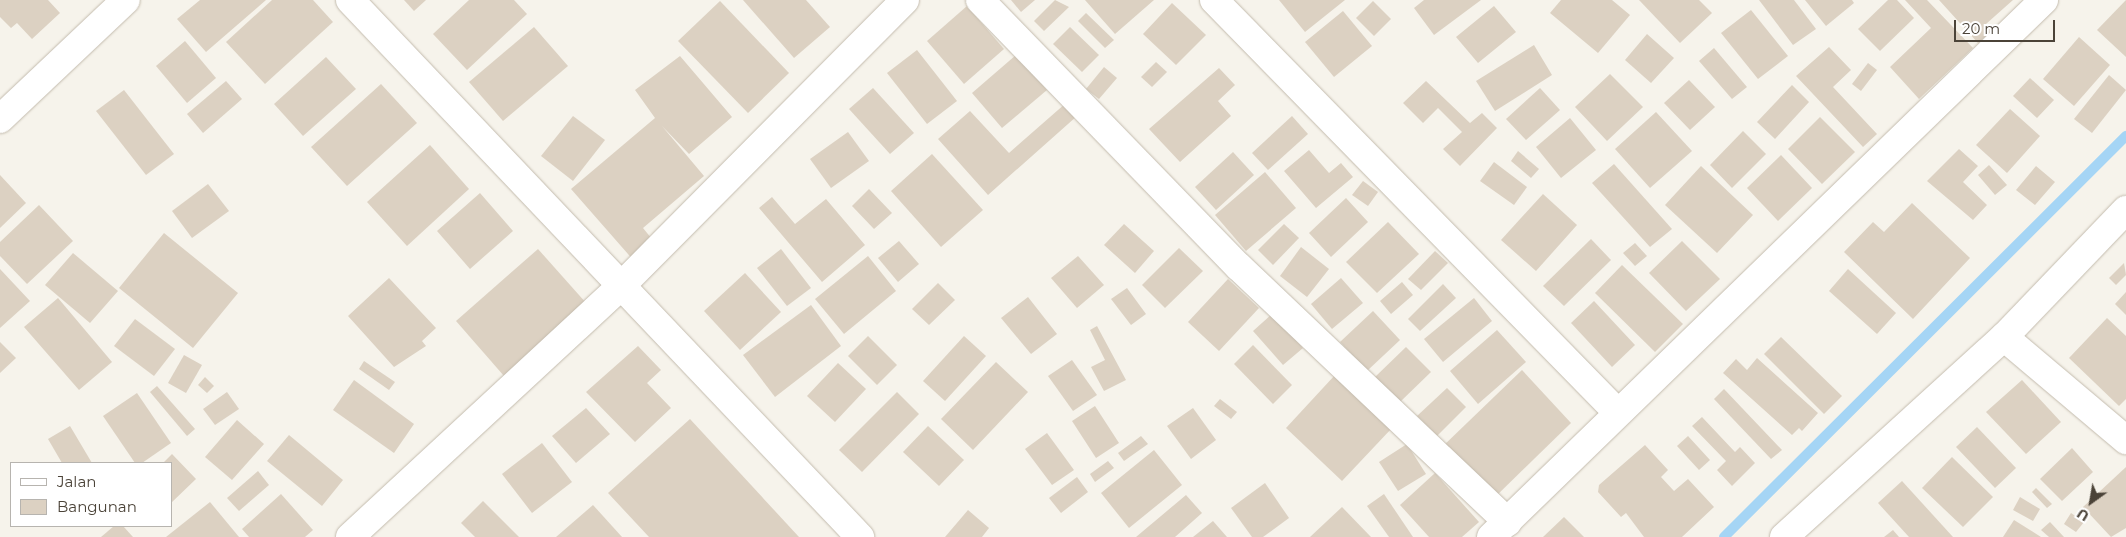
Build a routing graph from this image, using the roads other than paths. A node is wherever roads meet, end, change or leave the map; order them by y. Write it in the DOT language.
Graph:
graph roads {
  1 [pos="126,0"];
  2 [pos="350,0"];
  3 [pos="905,0"];
  4 [pos="980,0"];
  5 [pos="1214,0"];
  6 [pos="2044,0"];
  7 [pos="0,119"];
  8 [pos="2123,219"];
  9 [pos="621,286"];
  10 [pos="2004,337"];
  11 [pos="1616,412"];
  12 [pos="2126,440"];
  13 [pos="1499,529"];
  14 [pos="350,537"];
  15 [pos="860,537"];
  16 [pos="1784,537"];
  1 -- 7 [label="street"];
  2 -- 9 [label="street"];
  3 -- 9 [label="street"];
  4 -- 13 [label="street"];
  5 -- 11 [label="street"];
  6 -- 11 [label="street"];
  8 -- 10 [label="street"];
  9 -- 14 [label="street"];
  9 -- 15 [label="street"];
  10 -- 12 [label="street"];
  10 -- 16 [label="street"];
  11 -- 13 [label="street"];
}
